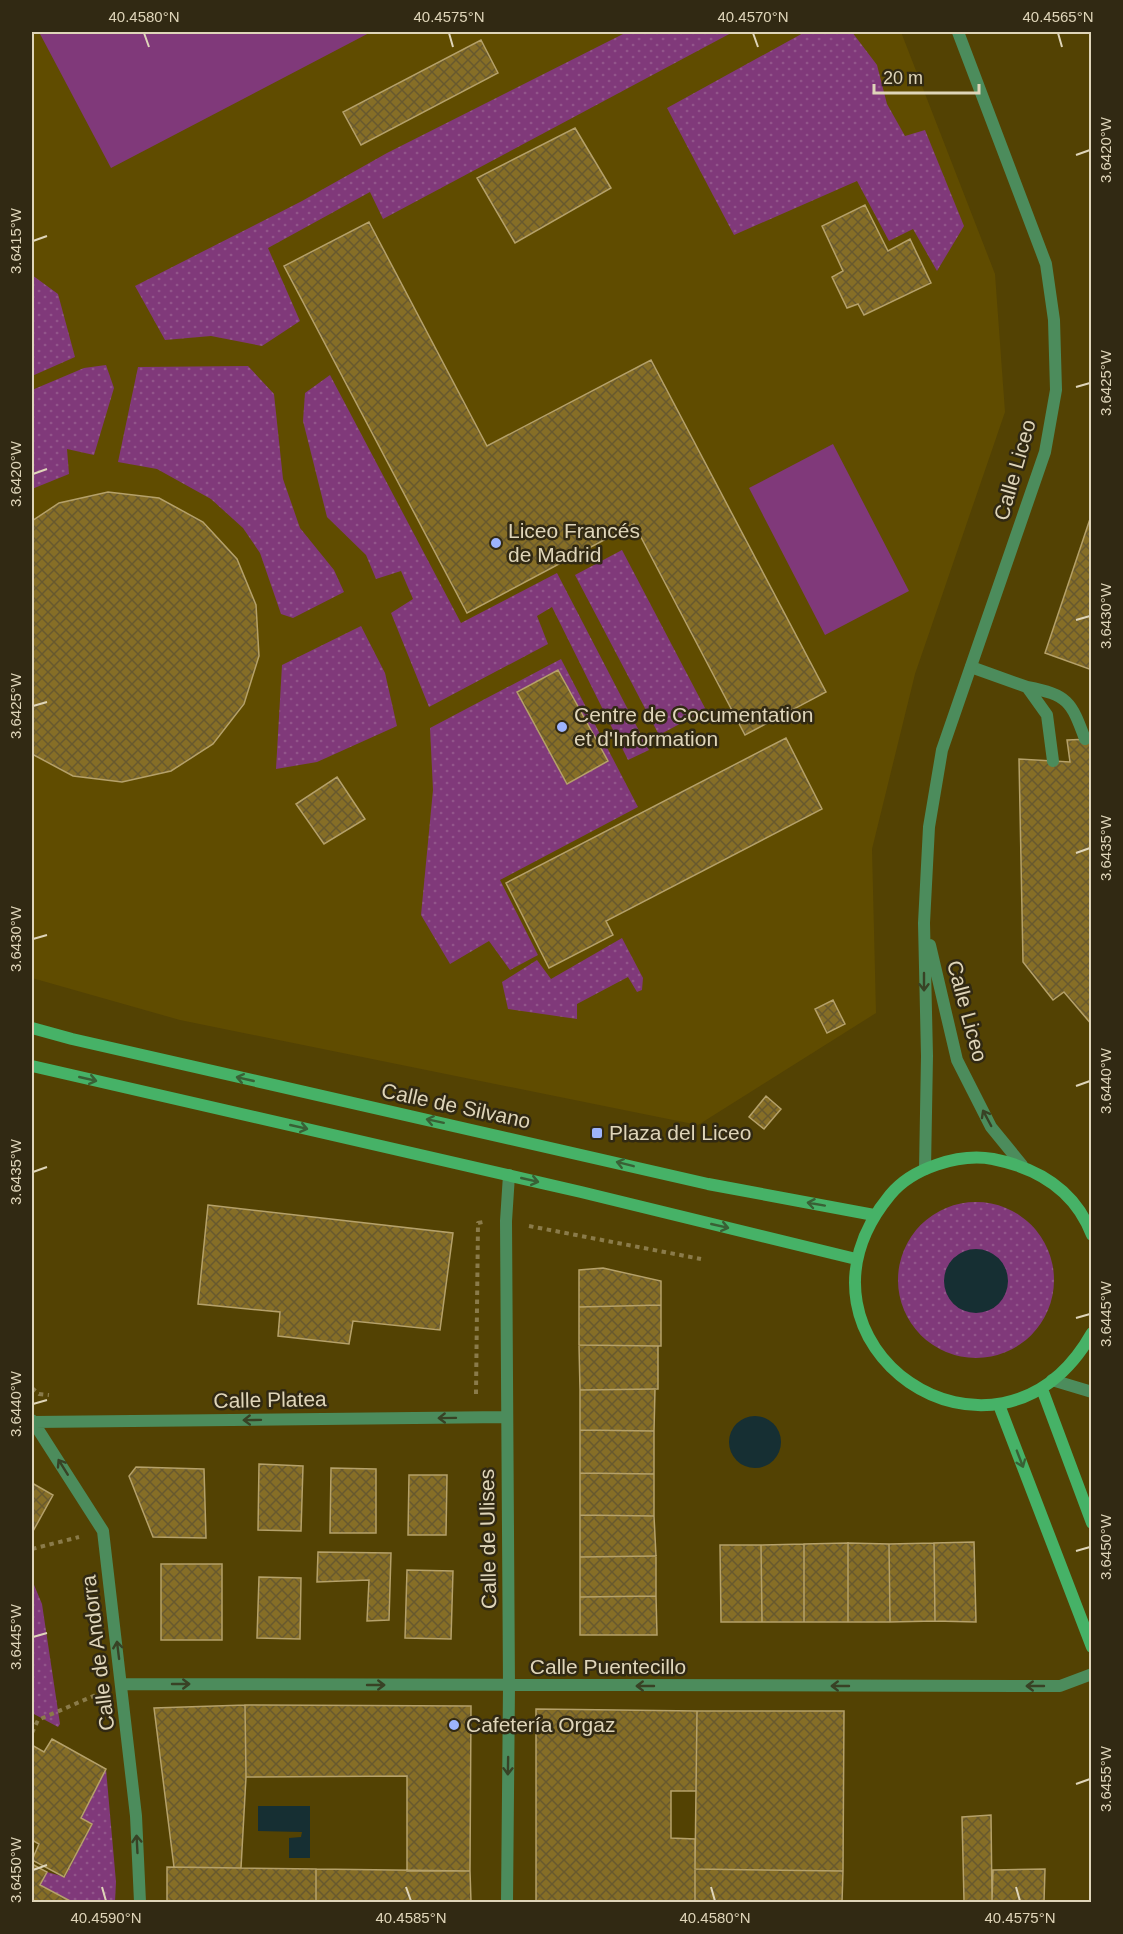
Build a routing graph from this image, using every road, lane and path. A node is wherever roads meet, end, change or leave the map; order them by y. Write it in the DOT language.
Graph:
graph roads {
  1 [pos="958,32"];
  2 [pos="971,667"];
  3 [pos="1027,687"];
  4 [pos="1085,739"];
  5 [pos="1053,761"];
  6 [pos="924,923"];
  7 [pos="32,1028"];
  8 [pos="32,1066"];
  9 [pos="1022,1165"];
  10 [pos="925,1169"];
  11 [pos="509,1175"];
  12 [pos="873,1215"];
  13 [pos="506,1221"];
  14 [pos="1092,1235"];
  15 [pos="700,1259"];
  16 [pos="856,1259"];
  17 [pos="1092,1333"];
  18 [pos="1052,1380"];
  19 [pos="32,1388"];
  20 [pos="1042,1389"];
  21 [pos="1092,1392"];
  22 [pos="50,1395"];
  23 [pos="474,1398"];
  24 [pos="999,1404"];
  25 [pos="506,1417"];
  26 [pos="33,1421"];
  27 [pos="1092,1523"];
  28 [pos="103,1531"];
  29 [pos="32,1549"];
  30 [pos="1092,1647"];
  31 [pos="1092,1674"];
  32 [pos="122,1684"];
  33 [pos="509,1686"];
  34 [pos="32,1733"];
  35 [pos="140,1902"];
  36 [pos="507,1902"];
  1 -- 2 [label="street, Calle Liceo"];
  2 -- 3 [label="street"];
  2 -- 6 [label="street, Calle Liceo"];
  3 -- 4 [label="street"];
  3 -- 5 [label="street"];
  9 -- 6 [label="street, Calle Liceo, one-way"];
  6 -- 10 [label="street, Calle Liceo, one-way"];
  12 -- 7 [label="street, Calle de Silvano, one-way"];
  8 -- 11 [label="street, one-way"];
  9 -- 10 [label="street"];
  9 -- 14 [label="street"];
  10 -- 12 [label="street"];
  11 -- 13 [label="street, Calle de Ulises"];
  11 -- 16 [label="street, one-way"];
  12 -- 16 [label="street"];
  13 -- 15 [label="path"];
  13 -- 23 [label="path"];
  13 -- 25 [label="street, Calle de Ulises"];
  16 -- 24 [label="street"];
  17 -- 18 [label="street"];
  18 -- 20 [label="street"];
  18 -- 21 [label="street"];
  19 -- 22 [label="path"];
  20 -- 24 [label="street"];
  20 -- 27 [label="street"];
  24 -- 30 [label="street, one-way"];
  25 -- 26 [label="street, Calle Platea, one-way"];
  25 -- 33 [label="street, Calle de Ulises"];
  28 -- 26 [label="street, Calle de Andorra, one-way"];
  28 -- 29 [label="path"];
  32 -- 28 [label="street, Calle de Andorra, one-way"];
  31 -- 33 [label="street, Calle Puentecillo, one-way"];
  32 -- 33 [label="street, Calle Puentecillo, one-way"];
  32 -- 34 [label="path"];
  35 -- 32 [label="street, Calle de Andorra, one-way"];
  33 -- 36 [label="street, Calle de Ulises, one-way"];
}
